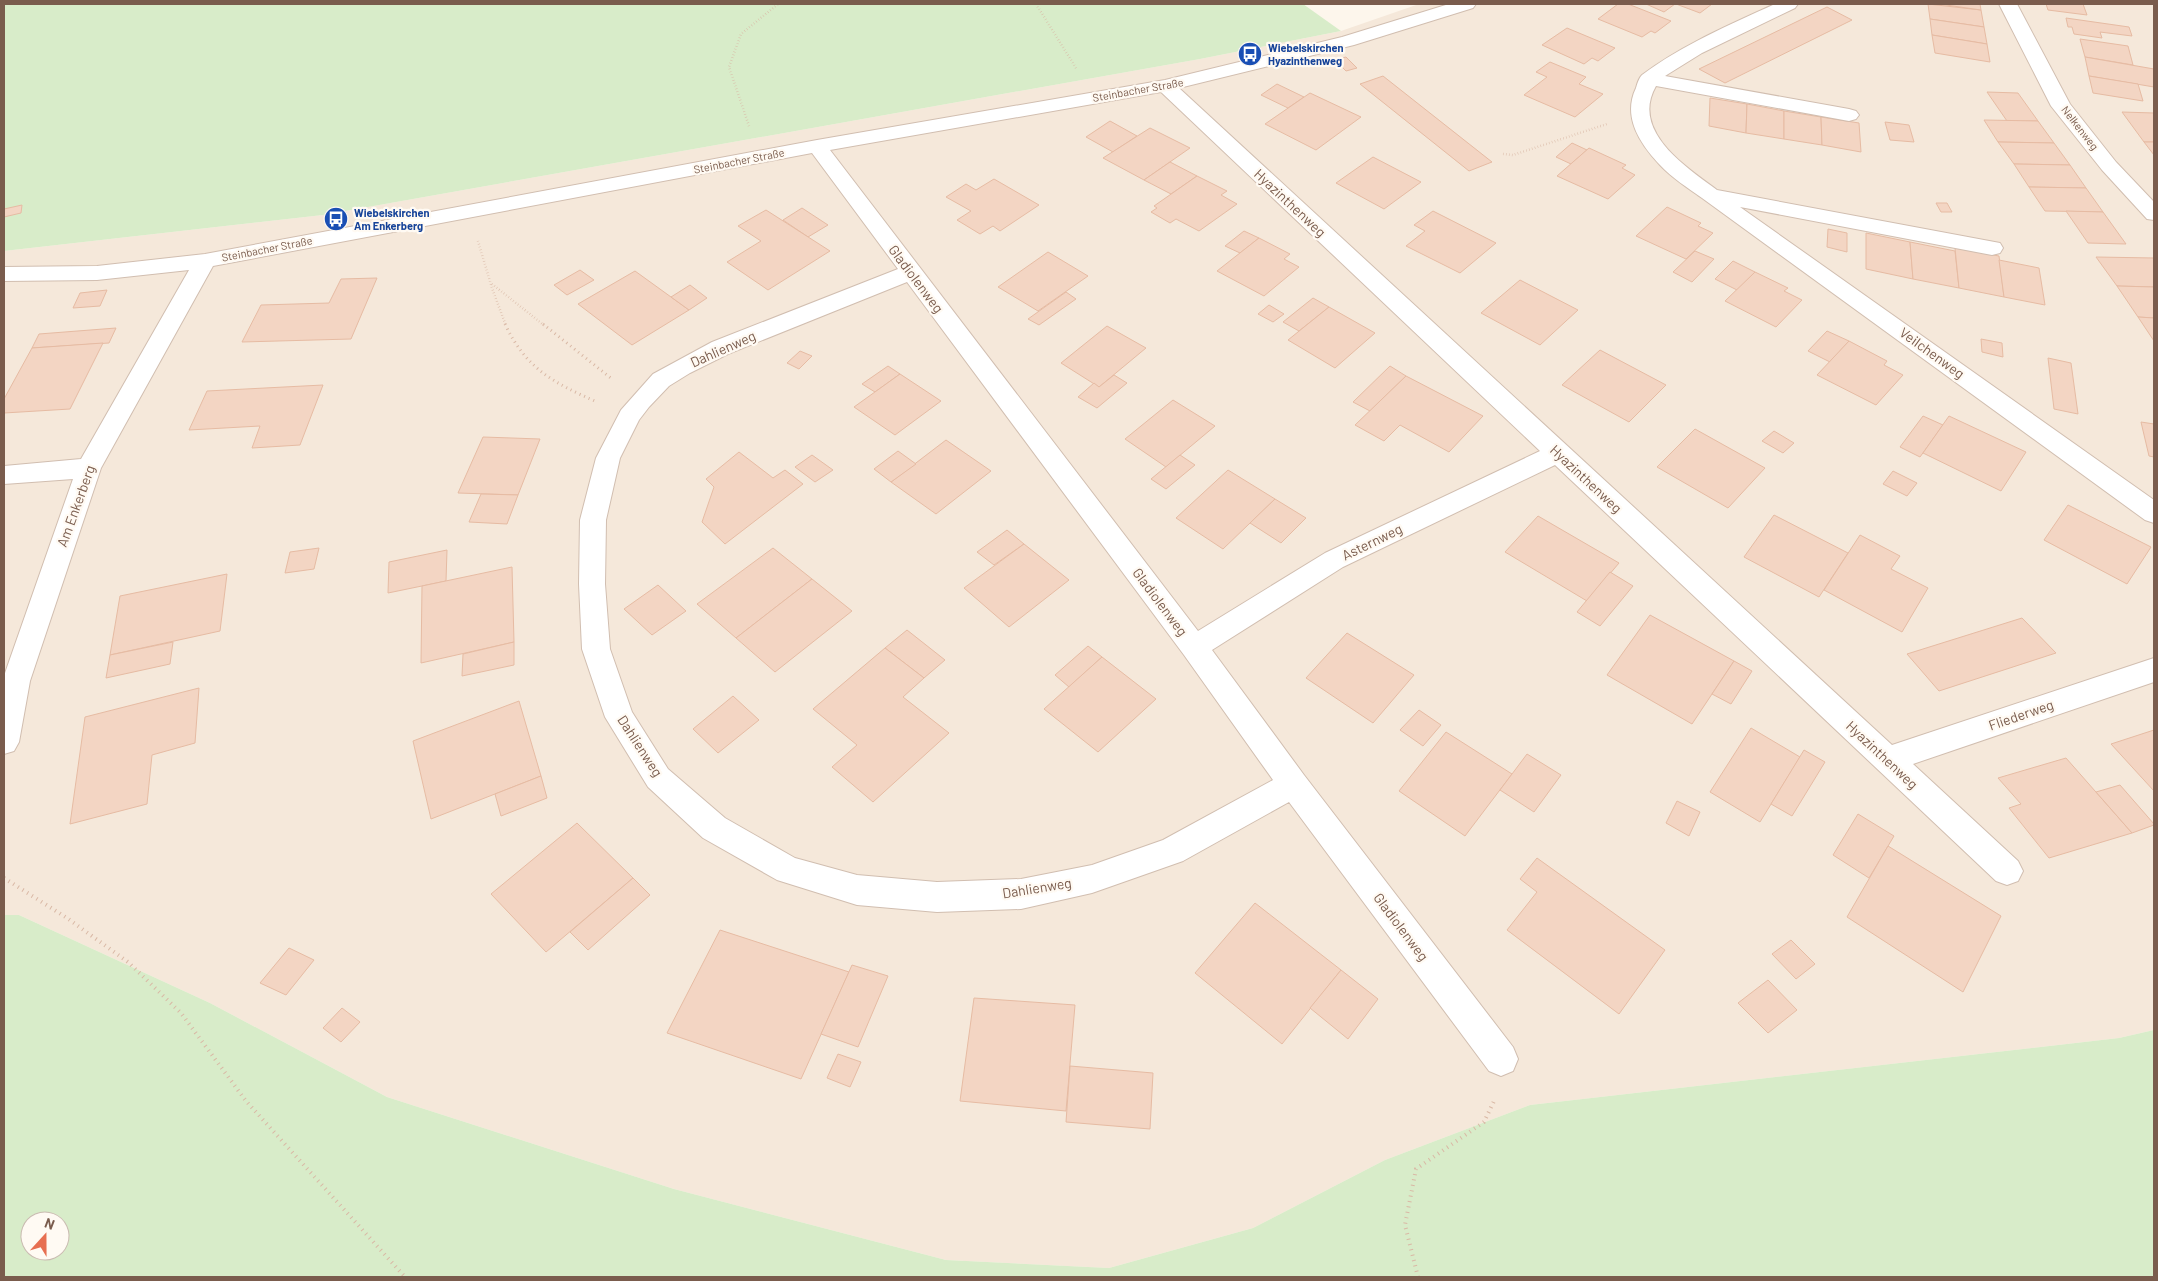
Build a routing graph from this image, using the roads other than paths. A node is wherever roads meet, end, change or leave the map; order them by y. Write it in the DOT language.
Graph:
graph roads {
  1 [pos="1467,4"];
  2 [pos="1789,4"];
  3 [pos="2008,4"];
  4 [pos="1649,79"];
  5 [pos="1164,86"];
  6 [pos="1849,115"];
  7 [pos="817,146"];
  8 [pos="1709,194"];
  9 [pos="2154,214"];
  10 [pos="1992,248"];
  11 [pos="205,261"];
  12 [pos="911,272"];
  13 [pos="4,274"];
  14 [pos="1558,453"];
  15 [pos="89,468"];
  16 [pos="4,475"];
  17 [pos="2154,512"];
  18 [pos="1194,647"];
  19 [pos="2154,670"];
  20 [pos="4,742"];
  21 [pos="1887,760"];
  22 [pos="1293,784"];
  23 [pos="2007,871"];
  24 [pos="1501,1059"];
  1 -- 5 [label="street, Steinbacher Straße"];
  2 -- 4 [label="street, Veilchenweg"];
  3 -- 9 [label="street, Nelkenweg"];
  4 -- 6 [label="street"];
  4 -- 8 [label="street, Veilchenweg"];
  5 -- 7 [label="street, Steinbacher Straße"];
  5 -- 14 [label="street, Hyazinthenweg"];
  7 -- 11 [label="street, Steinbacher Straße"];
  7 -- 12 [label="street, Gladiolenweg"];
  8 -- 10 [label="street, Veilchenweg"];
  8 -- 17 [label="street, Veilchenweg"];
  11 -- 13 [label="street, Steinbacher Straße"];
  11 -- 15 [label="street, Am Enkerberg"];
  12 -- 18 [label="street, Gladiolenweg"];
  12 -- 22 [label="street, Dahlienweg"];
  14 -- 18 [label="street, Asternweg"];
  14 -- 21 [label="street, Hyazinthenweg"];
  15 -- 16 [label="street"];
  15 -- 20 [label="street, Am Enkerberg"];
  18 -- 22 [label="street, Gladiolenweg"];
  19 -- 21 [label="street, Fliederweg"];
  21 -- 23 [label="street, Hyazinthenweg"];
  22 -- 24 [label="street, Gladiolenweg"];
}
